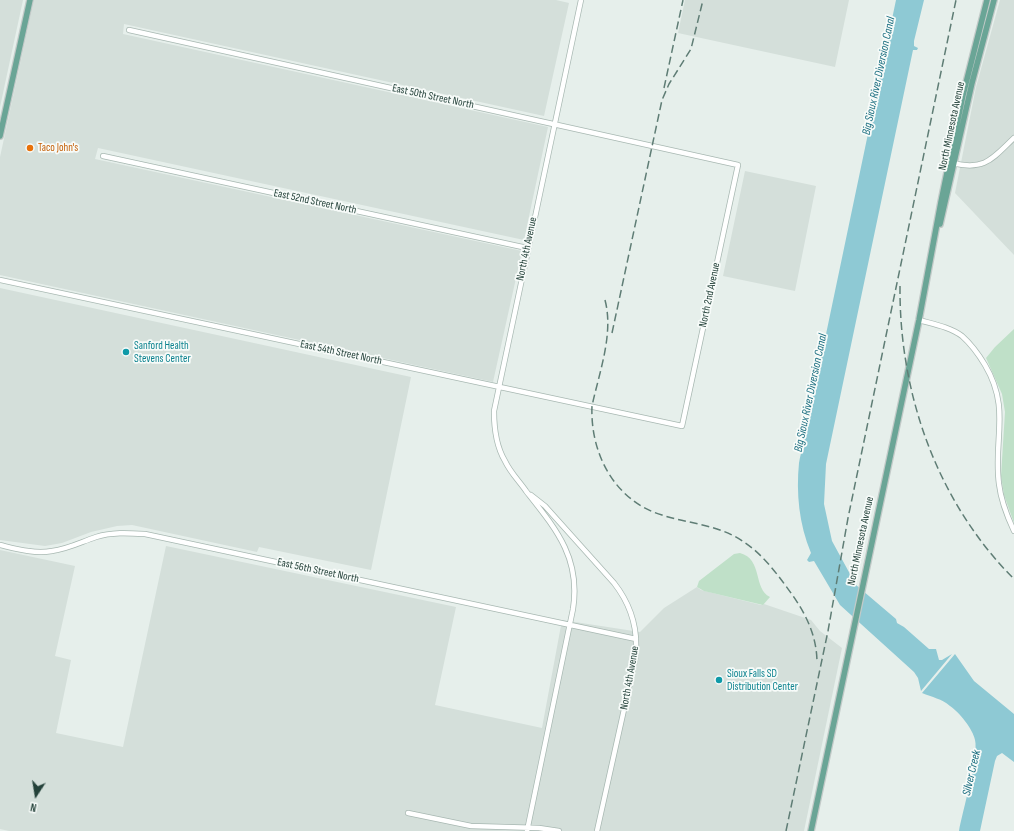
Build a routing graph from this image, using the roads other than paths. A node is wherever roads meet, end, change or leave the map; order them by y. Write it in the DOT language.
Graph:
graph roads {
  1 [pos="30,0"];
  2 [pos="581,0"];
  3 [pos="987,0"];
  4 [pos="994,0"];
  5 [pos="129,30"];
  6 [pos="554,124"];
  7 [pos="1,127"];
  8 [pos="0,136"];
  9 [pos="1014,138"];
  10 [pos="103,156"];
  11 [pos="952,163"];
  12 [pos="738,165"];
  13 [pos="527,248"];
  14 [pos="0,280"];
  15 [pos="919,320"];
  16 [pos="498,386"];
  17 [pos="682,426"];
  18 [pos="527,491"];
  19 [pos="1014,531"];
  20 [pos="0,545"];
  21 [pos="570,625"];
  22 [pos="636,639"];
  23 [pos="408,813"];
  24 [pos="527,829"];
  25 [pos="560,831"];
  26 [pos="597,831"];
  27 [pos="811,831"];
  1 -- 7 [label="main road"];
  2 -- 6 [label="street, North 4th Avenue"];
  3 -- 11 [label="main road, North Minnesota Avenue"];
  4 -- 11 [label="main road, North Minnesota Avenue"];
  5 -- 6 [label="street, East 50th Street North"];
  6 -- 12 [label="street, East 50th Street North"];
  6 -- 13 [label="street, North 4th Avenue"];
  7 -- 8 [label="main road"];
  9 -- 11 [label="street"];
  10 -- 13 [label="street, East 52nd Street North"];
  11 -- 15 [label="main road, North Minnesota Avenue"];
  12 -- 17 [label="street, North 2nd Avenue"];
  13 -- 16 [label="street, North 4th Avenue"];
  14 -- 16 [label="street, East 54th Street North"];
  15 -- 19 [label="street"];
  15 -- 27 [label="main road, North Minnesota Avenue"];
  16 -- 17 [label="street, East 54th Street North"];
  16 -- 18 [label="street, North 4th Avenue"];
  18 -- 21 [label="street, North 4th Avenue"];
  18 -- 22 [label="street, North 4th Avenue"];
  20 -- 21 [label="street, East 56th Street North"];
  21 -- 22 [label="street, East 56th Street North"];
  21 -- 24 [label="street, North 4th Avenue"];
  22 -- 26 [label="street, North 4th Avenue"];
  23 -- 24 [label="street"];
  24 -- 25 [label="street"];
}
